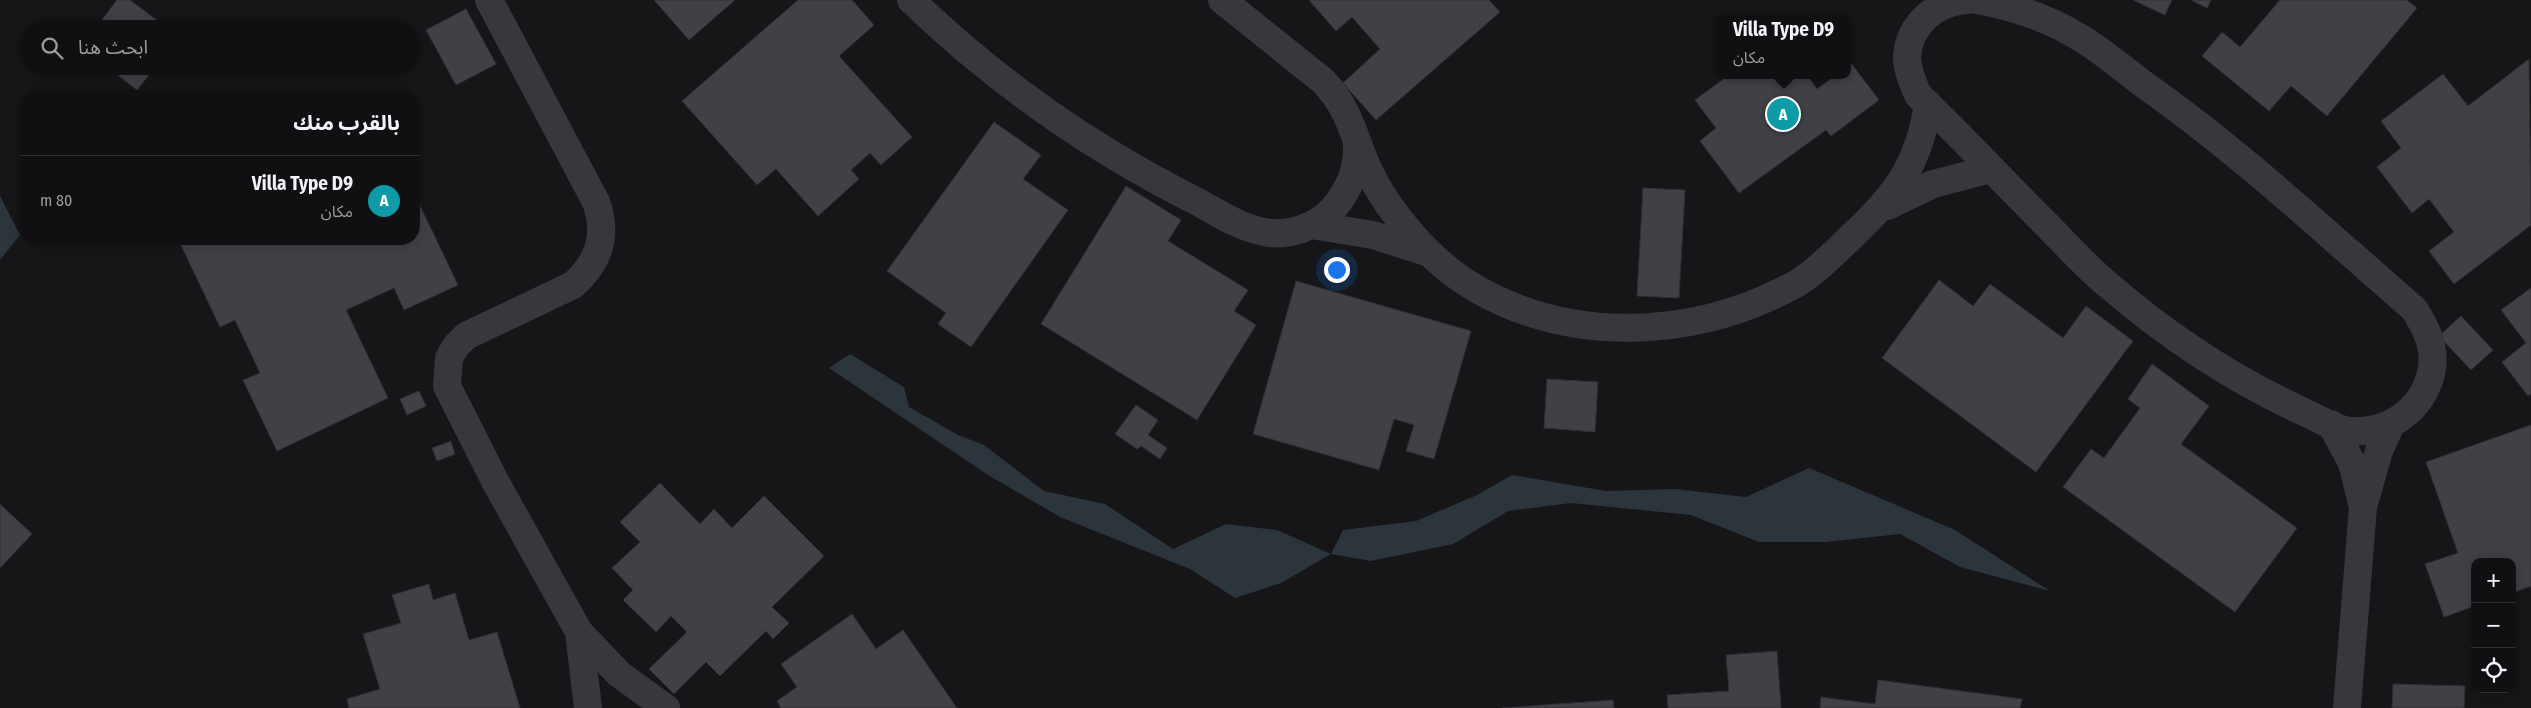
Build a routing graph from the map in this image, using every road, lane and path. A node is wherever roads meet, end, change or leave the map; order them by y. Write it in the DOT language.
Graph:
graph roads {
  1 [pos="488,0"];
  2 [pos="911,0"];
  3 [pos="1222,0"];
  4 [pos="1967,0"];
  5 [pos="1976,0"];
  6 [pos="1928,104"];
  7 [pos="1356,135"];
  8 [pos="1991,169"];
  9 [pos="1879,211"];
  10 [pos="1311,225"];
  11 [pos="1432,255"];
  12 [pos="2331,424"];
  13 [pos="2391,424"];
  14 [pos="2362,507"];
  15 [pos="578,632"];
  16 [pos="588,708"];
  17 [pos="642,708"];
  18 [pos="665,708"];
  19 [pos="2347,708"];
  1 -- 15 [label="street"];
  2 -- 10 [label="street"];
  3 -- 7 [label="street"];
  4 -- 6 [label="street"];
  5 -- 13 [label="street"];
  6 -- 8 [label="street"];
  6 -- 9 [label="street"];
  7 -- 10 [label="street"];
  7 -- 11 [label="street"];
  8 -- 9 [label="street"];
  8 -- 12 [label="street"];
  9 -- 11 [label="street"];
  10 -- 11 [label="street"];
  12 -- 13 [label="street"];
  12 -- 14 [label="street"];
  13 -- 14 [label="street"];
  14 -- 19 [label="street"];
  15 -- 16 [label="street"];
  15 -- 18 [label="street"];
  17 -- 18 [label="street"];
}
